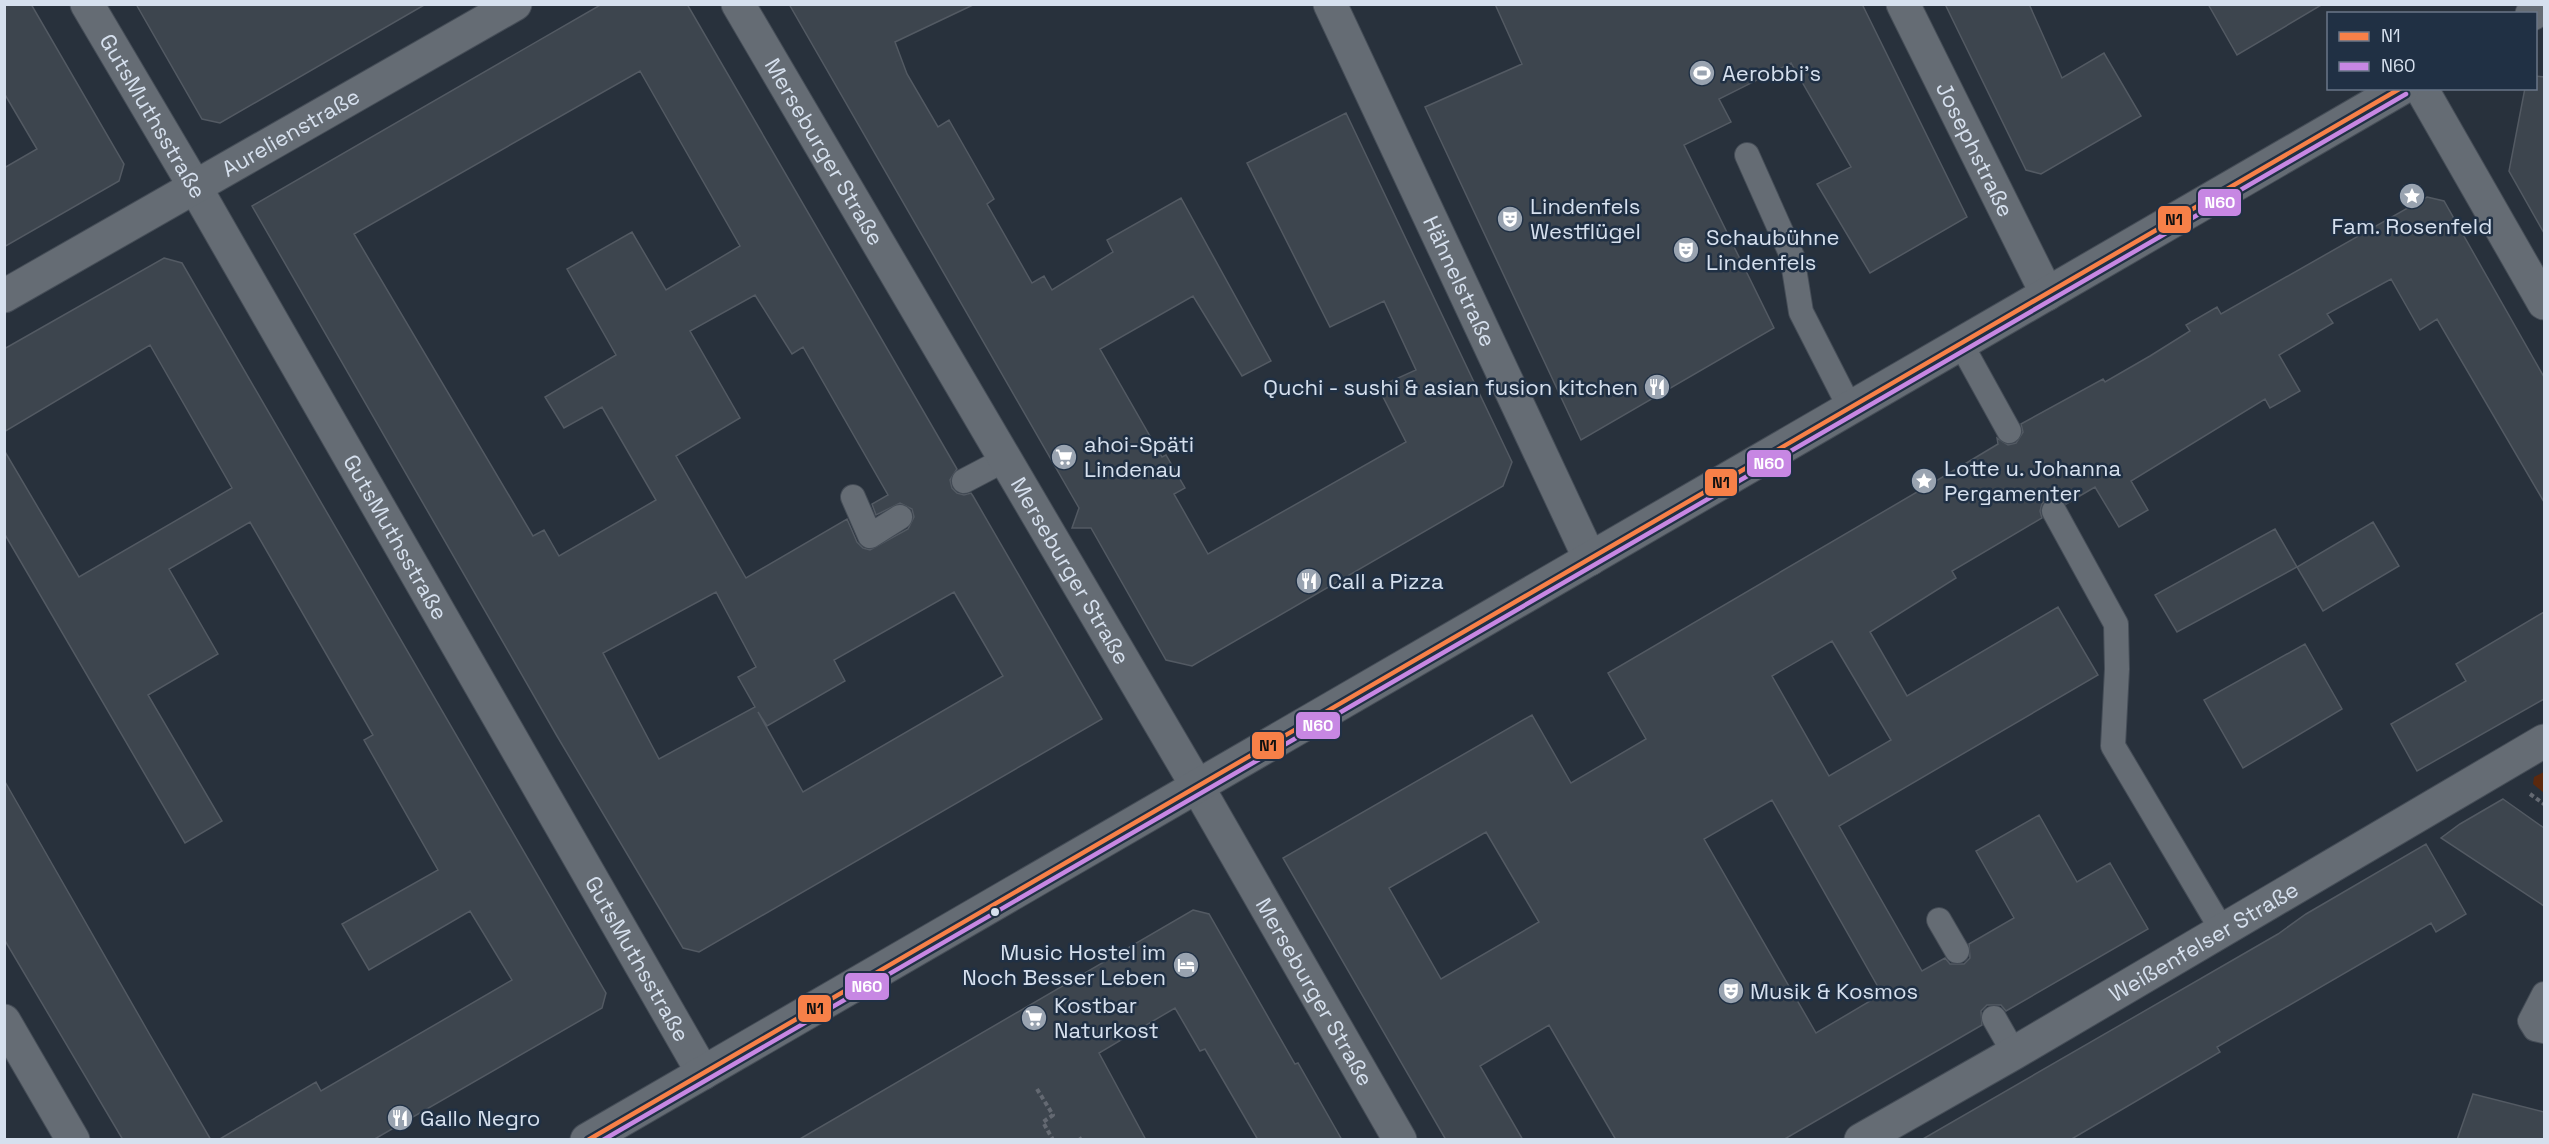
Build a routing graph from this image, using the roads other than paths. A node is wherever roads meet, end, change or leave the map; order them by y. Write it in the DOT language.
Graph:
graph roads {
  1 [pos="87,4"];
  2 [pos="514,4"];
  3 [pos="738,4"];
  4 [pos="1330,4"];
  5 [pos="1903,4"];
  6 [pos="2399,90"];
  7 [pos="2422,90"];
  8 [pos="1747,155"];
  9 [pos="195,187"];
  10 [pos="2047,294"];
  11 [pos="4,296"];
  12 [pos="2544,303"];
  13 [pos="1960,344"];
  14 [pos="1850,408"];
  15 [pos="2009,431"];
  16 [pos="1006,459"];
  17 [pos="964,481"];
  18 [pos="853,497"];
  19 [pos="2054,511"];
  20 [pos="900,518"];
  21 [pos="1590,559"];
  22 [pos="2544,741"];
  23 [pos="1197,786"];
  24 [pos="1939,920"];
  25 [pos="2222,930"];
  26 [pos="1957,951"];
  27 [pos="2544,994"];
  28 [pos="1994,1018"];
  29 [pos="4,1021"];
  30 [pos="2544,1031"];
  31 [pos="2014,1053"];
  32 [pos="703,1073"];
  33 [pos="74,1140"];
  34 [pos="587,1140"];
  35 [pos="1400,1140"];
  36 [pos="1861,1140"];
  1 -- 9 [label="street, GutsMuthsstraße"];
  2 -- 9 [label="street, Aurelienstraße"];
  3 -- 16 [label="street, Merseburger Straße"];
  4 -- 21 [label="street, Hähnelstraße"];
  5 -- 10 [label="street, Josephstraße"];
  6 -- 10 [label="street"];
  7 -- 12 [label="street"];
  8 -- 14 [label="lane"];
  9 -- 11 [label="street, Aurelienstraße"];
  9 -- 32 [label="street, GutsMuthsstraße"];
  10 -- 13 [label="street"];
  13 -- 14 [label="street"];
  13 -- 15 [label="lane"];
  14 -- 21 [label="street"];
  16 -- 17 [label="lane"];
  16 -- 23 [label="street, Merseburger Straße"];
  18 -- 20 [label="lane"];
  19 -- 25 [label="lane"];
  21 -- 23 [label="street"];
  22 -- 25 [label="street, Weißenfelser Straße"];
  23 -- 32 [label="street"];
  23 -- 35 [label="street, Merseburger Straße"];
  24 -- 26 [label="lane"];
  25 -- 31 [label="street, Weißenfelser Straße"];
  27 -- 30 [label="lane"];
  28 -- 31 [label="lane"];
  29 -- 33 [label="street"];
  31 -- 36 [label="street, Weißenfelser Straße"];
  32 -- 34 [label="street"];
}
